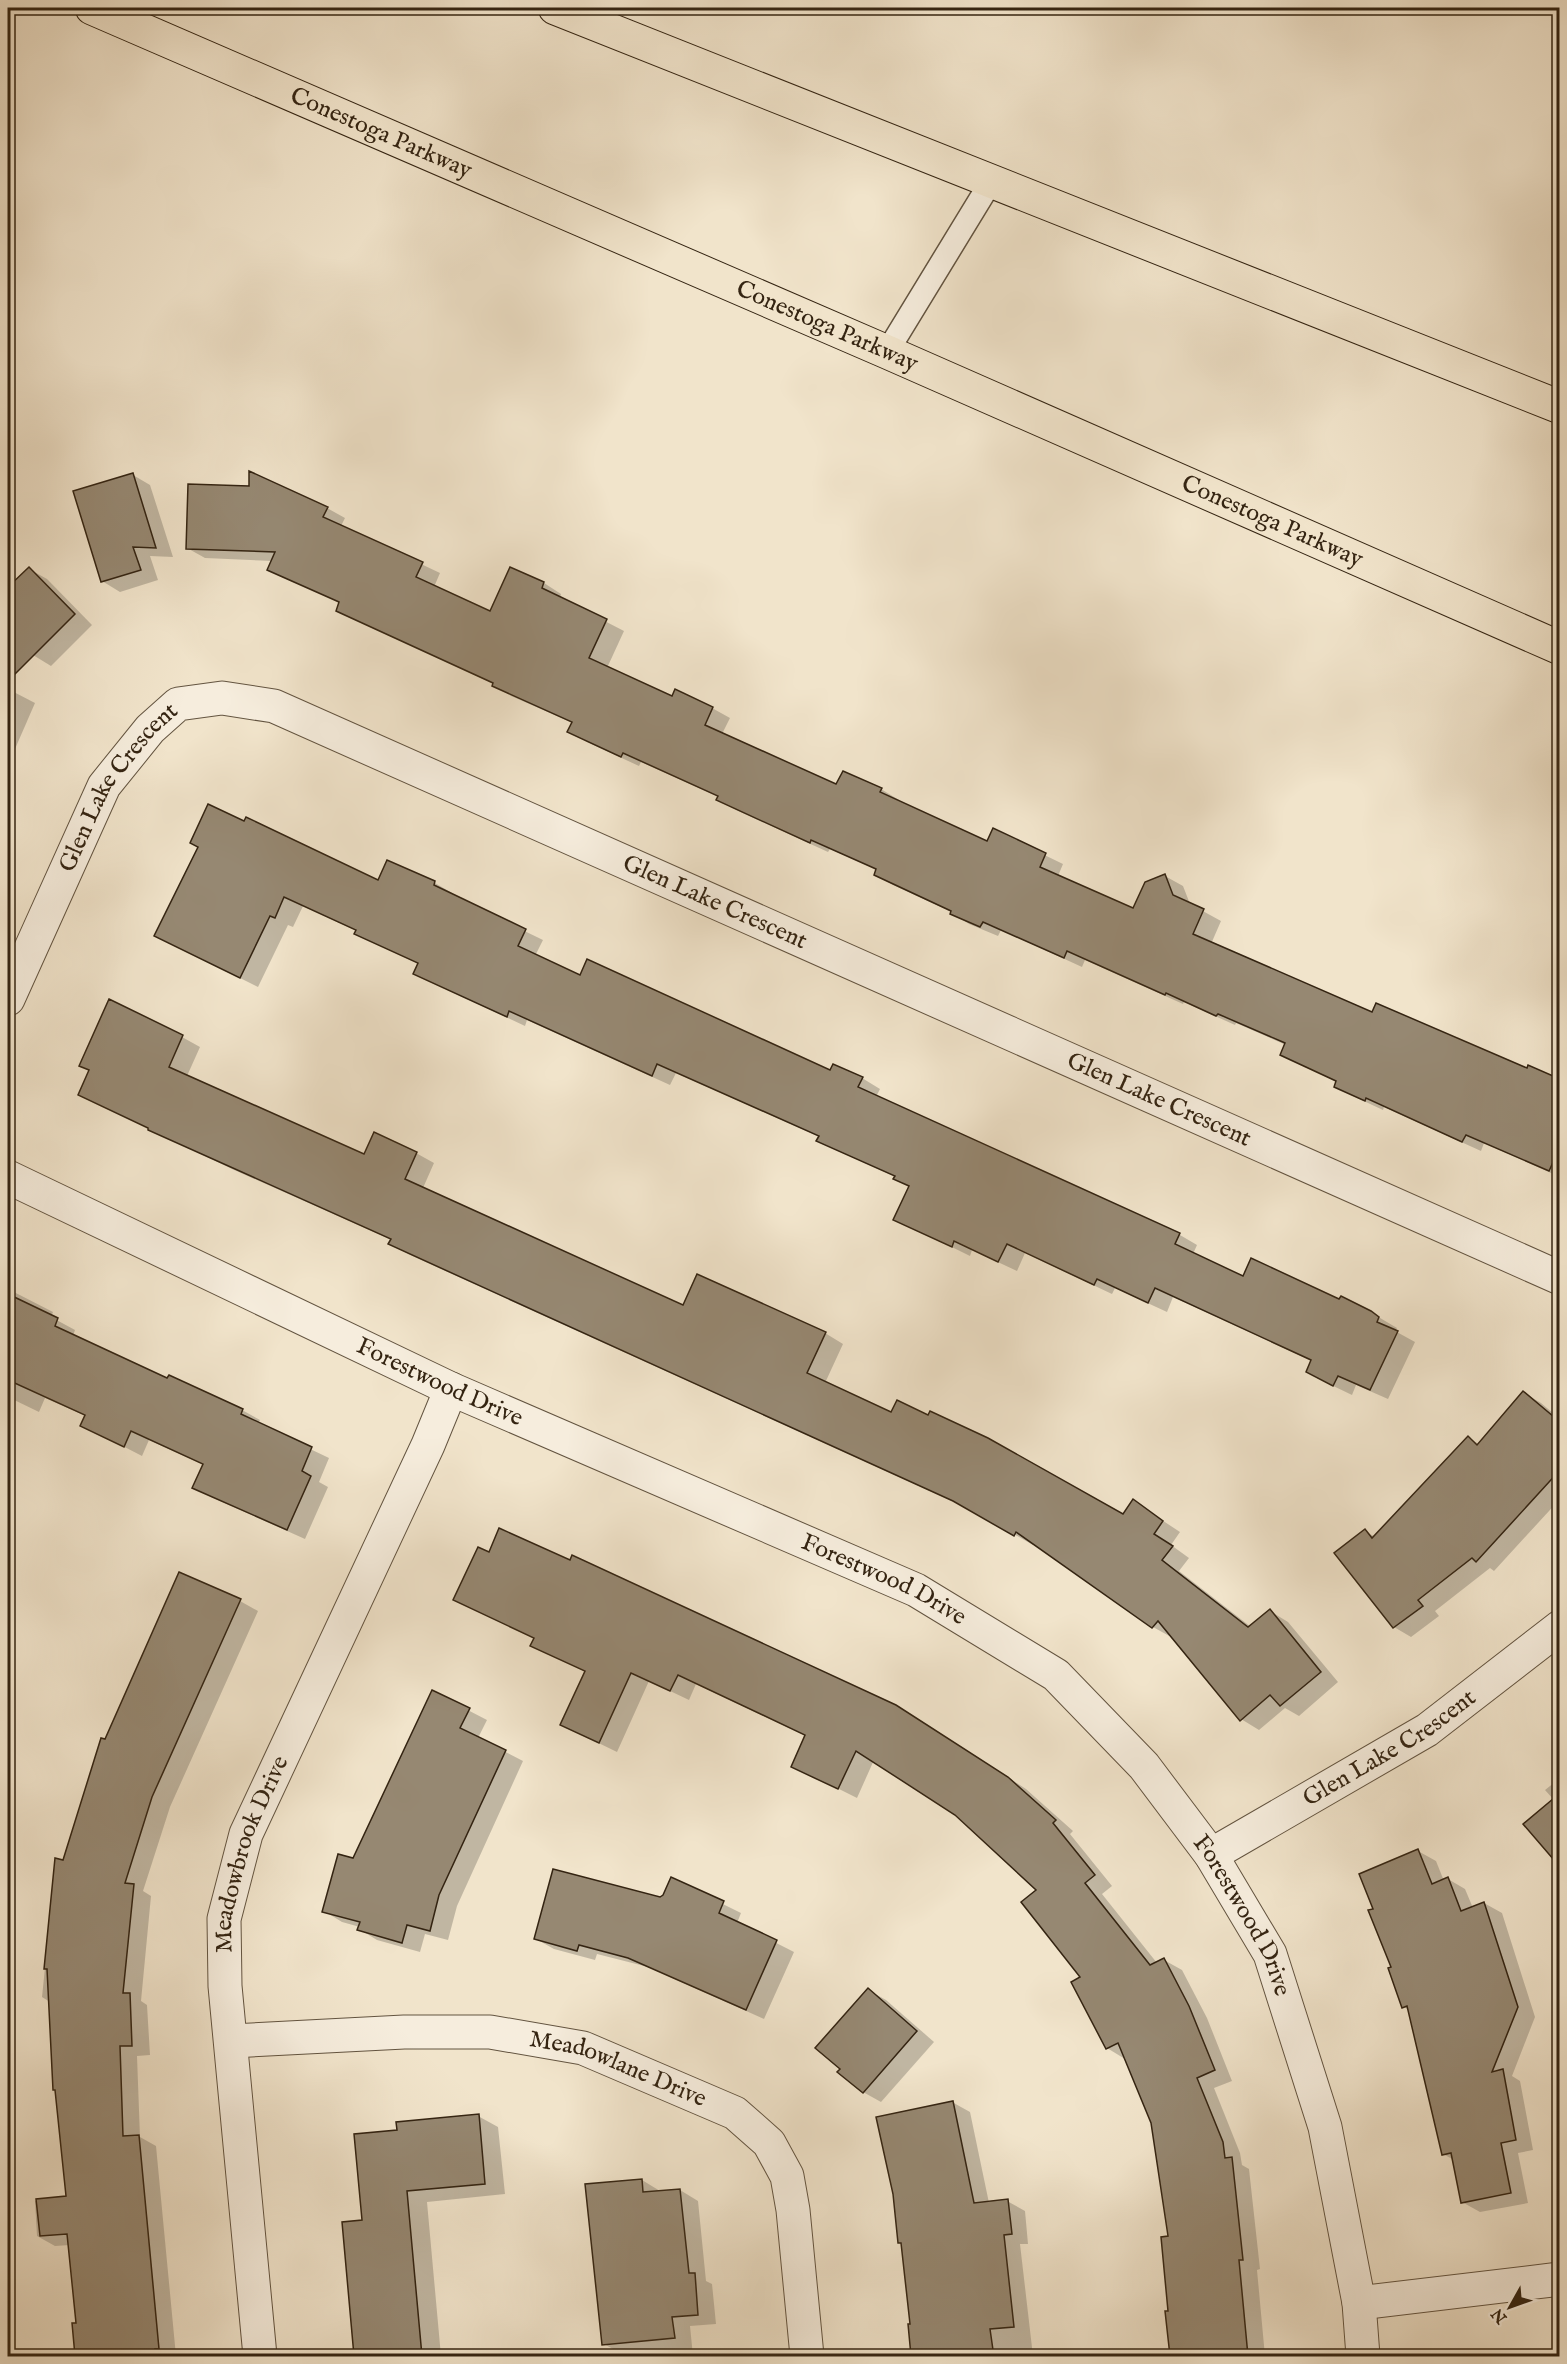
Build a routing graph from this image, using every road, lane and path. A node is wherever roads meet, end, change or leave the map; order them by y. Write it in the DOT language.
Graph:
graph roads {
  1 [pos="92,8"];
  2 [pos="555,8"];
  3 [pos="993,180"];
  4 [pos="887,352"];
  5 [pos="1560,407"];
  6 [pos="1560,648"];
  7 [pos="8,999"];
  8 [pos="8,1177"];
  9 [pos="1560,1278"];
  10 [pos="451,1389"];
  11 [pos="1560,1627"];
  12 [pos="1211,1855"];
  13 [pos="232,2041"];
  14 [pos="1560,2279"];
  15 [pos="1359,2303"];
  16 [pos="260,2356"];
  17 [pos="807,2356"];
  18 [pos="1363,2356"];
  1 -- 4 [label="highway, Conestoga Parkway"];
  2 -- 3 [label="highway"];
  3 -- 4 [label="lane"];
  3 -- 5 [label="highway"];
  4 -- 6 [label="highway, Conestoga Parkway"];
  7 -- 9 [label="street, Glen Lake Crescent"];
  8 -- 10 [label="street, Forestwood Drive"];
  10 -- 12 [label="street, Forestwood Drive"];
  10 -- 13 [label="street, Meadowbrook Drive"];
  11 -- 12 [label="street, Glen Lake Crescent"];
  12 -- 15 [label="street, Forestwood Drive"];
  13 -- 16 [label="street, Meadowbrook Drive"];
  13 -- 17 [label="street, Meadowlane Drive"];
  14 -- 15 [label="street"];
  15 -- 18 [label="street, Forestwood Drive"];
}
